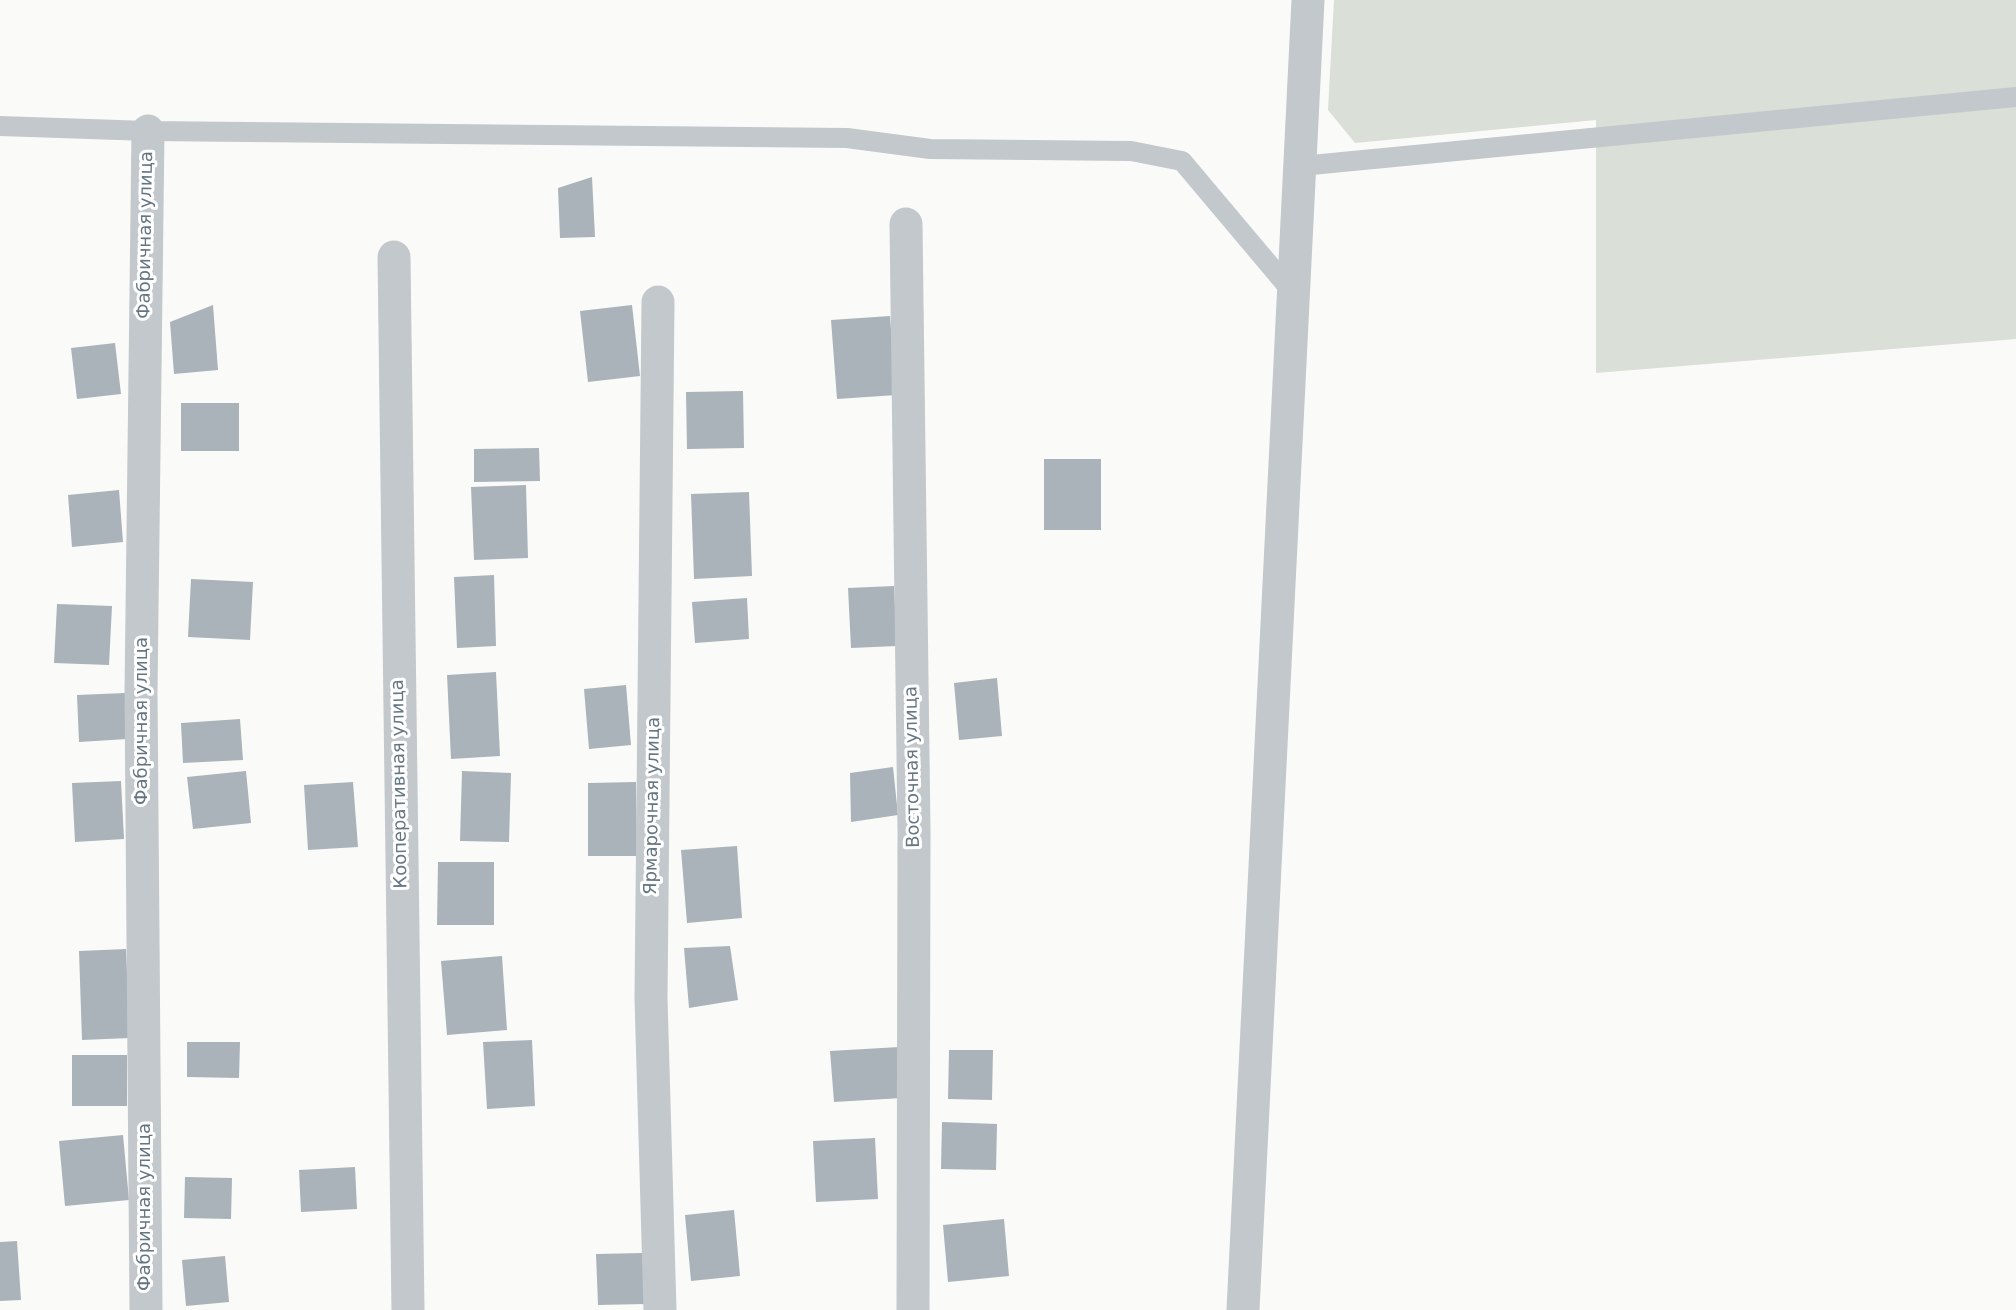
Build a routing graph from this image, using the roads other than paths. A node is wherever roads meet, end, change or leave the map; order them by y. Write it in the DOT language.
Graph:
graph roads {
  1 [pos="1308,0"];
  2 [pos="2016,97"];
  3 [pos="0,126"];
  4 [pos="148,131"];
  5 [pos="1300,166"];
  6 [pos="906,224"];
  7 [pos="394,257"];
  8 [pos="1294,294"];
  9 [pos="658,302"];
  10 [pos="146,1310"];
  11 [pos="408,1310"];
  12 [pos="660,1310"];
  13 [pos="913,1310"];
  14 [pos="1244,1310"];
  1 -- 5 [label="street"];
  2 -- 5 [label="lane"];
  3 -- 4 [label="lane"];
  4 -- 8 [label="lane"];
  4 -- 10 [label="street, Фабричная улица"];
  5 -- 8 [label="street"];
  6 -- 13 [label="street, Восточная улица"];
  7 -- 11 [label="street, Кооперативная улица"];
  8 -- 14 [label="street"];
  9 -- 12 [label="street, Ярмарочная улица"];
}
